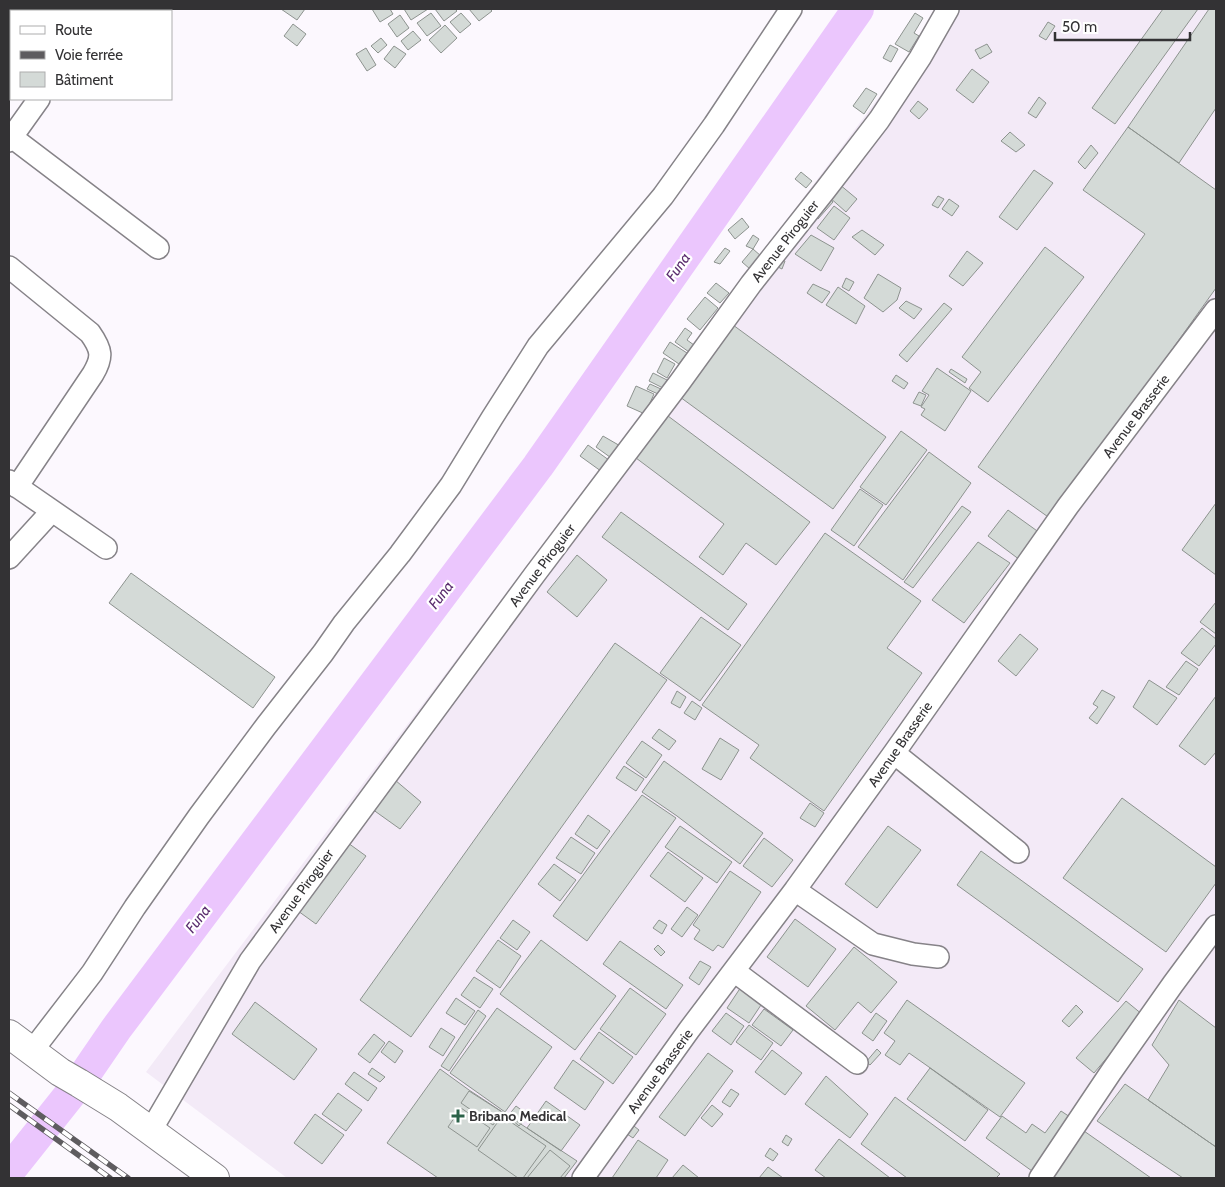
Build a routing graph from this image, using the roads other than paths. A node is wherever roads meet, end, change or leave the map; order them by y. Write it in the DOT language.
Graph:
graph roads {
  1 [pos="791,9"];
  2 [pos="948,9"];
  3 [pos="38,100"];
  4 [pos="10,138"];
  5 [pos="158,248"];
  6 [pos="9,267"];
  7 [pos="1216,310"];
  8 [pos="13,484"];
  9 [pos="52,511"];
  10 [pos="106,548"];
  11 [pos="9,558"];
  12 [pos="894,753"];
  13 [pos="1018,852"];
  14 [pos="795,890"];
  15 [pos="1216,926"];
  16 [pos="938,957"];
  17 [pos="734,971"];
  18 [pos="9,1034"];
  19 [pos="32,1051"];
  20 [pos="857,1063"];
  21 [pos="150,1132"];
  22 [pos="214,1178"];
  23 [pos="583,1178"];
  24 [pos="1040,1178"];
  1 -- 19 [label="street"];
  2 -- 21 [label="street, Avenue Piroguier"];
  3 -- 4 [label="street"];
  4 -- 5 [label="street"];
  6 -- 8 [label="street"];
  7 -- 12 [label="street, Avenue Brasserie"];
  8 -- 9 [label="street"];
  9 -- 10 [label="street"];
  9 -- 11 [label="street"];
  12 -- 13 [label="street"];
  12 -- 14 [label="street, Avenue Brasserie"];
  14 -- 16 [label="street"];
  14 -- 17 [label="street, Avenue Brasserie"];
  15 -- 24 [label="street"];
  17 -- 20 [label="street"];
  17 -- 23 [label="street, Avenue Brasserie"];
  18 -- 19 [label="main road"];
  19 -- 21 [label="main road"];
  21 -- 22 [label="main road"];
}
